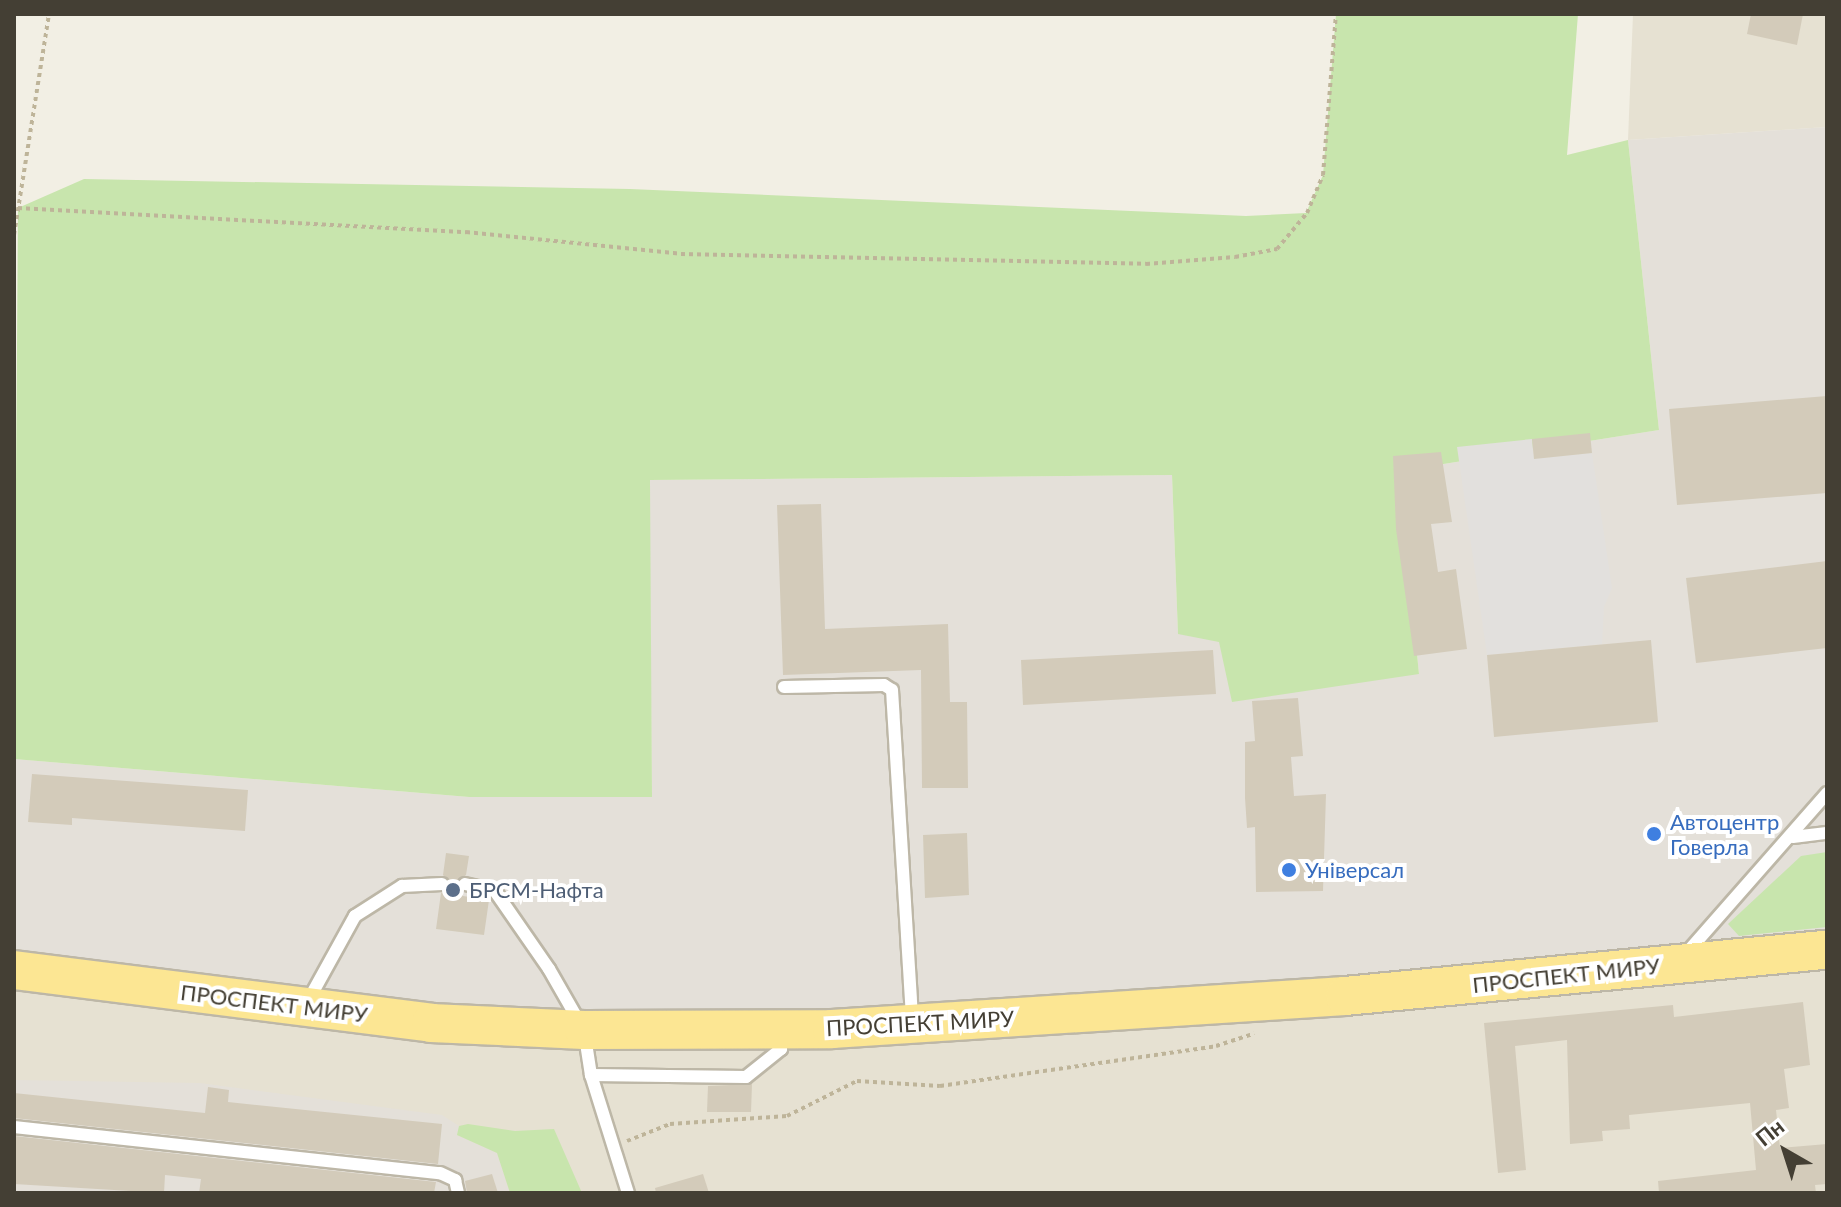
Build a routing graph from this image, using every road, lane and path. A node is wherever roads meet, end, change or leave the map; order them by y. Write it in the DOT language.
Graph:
graph roads {
  1 [pos="49,14"];
  2 [pos="1336,14"];
  3 [pos="18,208"];
  4 [pos="14,235"];
  5 [pos="784,687"];
  6 [pos="1827,793"];
  7 [pos="1827,833"];
  8 [pos="1793,837"];
  9 [pos="442,884"];
  10 [pos="465,884"];
  11 [pos="1827,950"];
  12 [pos="1677,964"];
  13 [pos="14,970"];
  14 [pos="306,1006"];
  15 [pos="912,1024"];
  16 [pos="584,1030"];
  17 [pos="781,1030"];
  18 [pos="1258,1033"];
  19 [pos="591,1075"];
  20 [pos="14,1127"];
  21 [pos="614,1146"];
  22 [pos="458,1193"];
  23 [pos="628,1193"];
  1 -- 3 [label="path"];
  2 -- 3 [label="path"];
  3 -- 4 [label="path"];
  5 -- 15 [label="lane"];
  6 -- 8 [label="lane"];
  7 -- 8 [label="lane"];
  8 -- 12 [label="lane"];
  9 -- 14 [label="lane"];
  10 -- 16 [label="lane"];
  11 -- 12 [label="main road, ПРОСПЕКТ МИРУ"];
  12 -- 15 [label="main road, ПРОСПЕКТ МИРУ"];
  13 -- 14 [label="main road, ПРОСПЕКТ МИРУ"];
  14 -- 16 [label="main road, ПРОСПЕКТ МИРУ"];
  15 -- 17 [label="main road, ПРОСПЕКТ МИРУ"];
  16 -- 17 [label="main road, ПРОСПЕКТ МИРУ"];
  16 -- 19 [label="lane"];
  17 -- 19 [label="lane"];
  18 -- 21 [label="path"];
  19 -- 21 [label="lane"];
  20 -- 22 [label="lane"];
  21 -- 23 [label="lane"];
}
